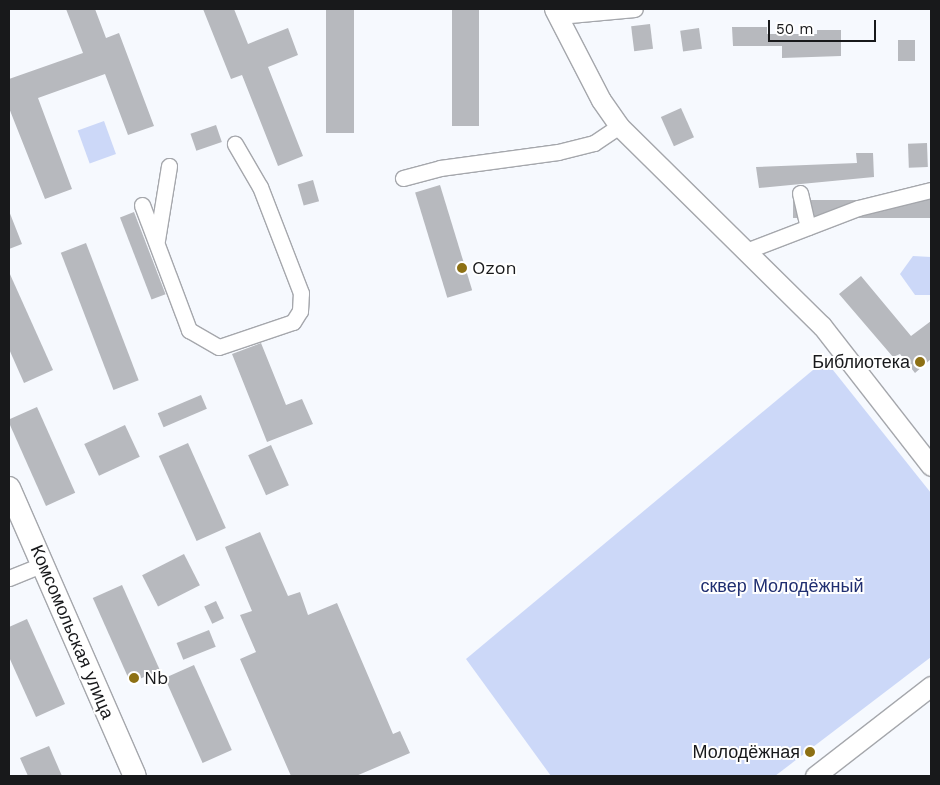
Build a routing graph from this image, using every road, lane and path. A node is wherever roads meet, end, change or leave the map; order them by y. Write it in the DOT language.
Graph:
graph roads {
  1 [pos="626,9"];
  2 [pos="557,12"];
  3 [pos="619,126"];
  4 [pos="234,144"];
  5 [pos="169,166"];
  6 [pos="403,178"];
  7 [pos="931,190"];
  8 [pos="800,194"];
  9 [pos="142,205"];
  10 [pos="808,227"];
  11 [pos="157,244"];
  12 [pos="746,251"];
  13 [pos="931,466"];
  14 [pos="9,488"];
  15 [pos="42,564"];
  16 [pos="9,578"];
  17 [pos="931,686"];
  18 [pos="134,776"];
  19 [pos="815,776"];
  1 -- 2 [label="street"];
  2 -- 3 [label="street"];
  3 -- 6 [label="street"];
  3 -- 12 [label="street"];
  4 -- 11 [label="street"];
  5 -- 11 [label="street"];
  7 -- 10 [label="street"];
  8 -- 10 [label="street"];
  9 -- 11 [label="street"];
  10 -- 12 [label="street"];
  12 -- 13 [label="street"];
  14 -- 15 [label="main road, Комсомольская улица"];
  15 -- 16 [label="street"];
  15 -- 18 [label="main road, Комсомольская улица"];
  17 -- 19 [label="street"];
}
